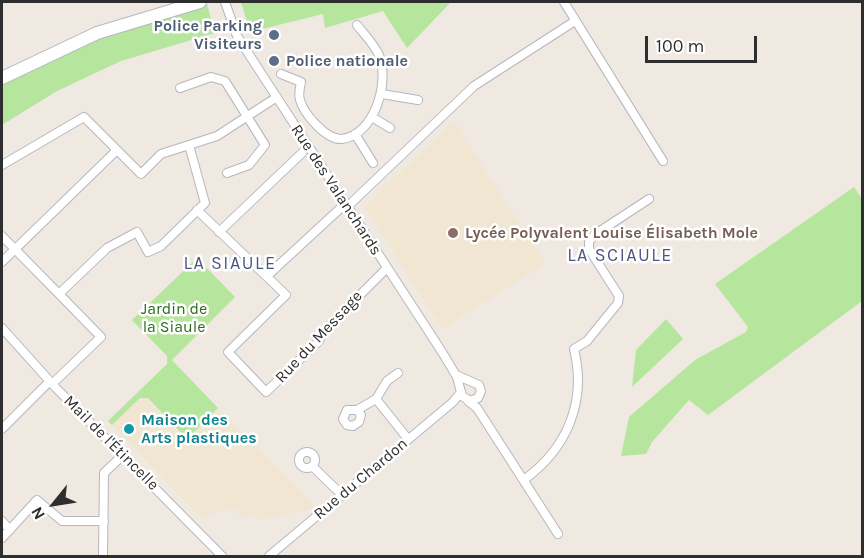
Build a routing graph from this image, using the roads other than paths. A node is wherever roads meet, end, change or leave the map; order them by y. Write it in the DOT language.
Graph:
graph roads {
  1 [pos="200,2"];
  2 [pos="225,2"];
  3 [pos="564,2"];
  4 [pos="575,21"];
  5 [pos="357,25"];
  6 [pos="281,74"];
  7 [pos="2,78"];
  8 [pos="180,88"];
  9 [pos="382,94"];
  10 [pos="277,97"];
  11 [pos="418,100"];
  12 [pos="248,116"];
  13 [pos="372,117"];
  14 [pos="390,128"];
  15 [pos="355,134"];
  16 [pos="189,146"];
  17 [pos="117,150"];
  18 [pos="302,153"];
  19 [pos="663,161"];
  20 [pos="373,163"];
  21 [pos="2,165"];
  22 [pos="227,173"];
  23 [pos="649,199"];
  24 [pos="346,205"];
  25 [pos="197,210"];
  26 [pos="219,232"];
  27 [pos="2,236"];
  28 [pos="14,249"];
  29 [pos="2,262"];
  30 [pos="387,268"];
  31 [pos="267,276"];
  32 [pos="59,294"];
  33 [pos="2,328"];
  34 [pos="398,373"];
  35 [pos="456,375"];
  36 [pos="471,381"];
  37 [pos="51,382"];
  38 [pos="464,395"];
  39 [pos="376,399"];
  40 [pos="477,403"];
  41 [pos="357,410"];
  42 [pos="2,429"];
  43 [pos="408,439"];
  44 [pos="123,455"];
  45 [pos="312,466"];
  46 [pos="525,479"];
  47 [pos="342,495"];
  48 [pos="2,521"];
  49 [pos="104,521"];
  50 [pos="10,530"];
  51 [pos="558,534"];
  52 [pos="2,538"];
  53 [pos="103,556"];
  54 [pos="222,556"];
  55 [pos="269,556"];
  1 -- 7 [label="main road"];
  2 -- 10 [label="street, Rue des Valanchards"];
  3 -- 4 [label="street"];
  4 -- 19 [label="street"];
  4 -- 24 [label="street"];
  5 -- 9 [label="street"];
  6 -- 15 [label="street"];
  8 -- 12 [label="street"];
  9 -- 11 [label="street"];
  9 -- 13 [label="street"];
  10 -- 12 [label="street"];
  10 -- 24 [label="street, Rue des Valanchards"];
  12 -- 16 [label="street"];
  12 -- 22 [label="street"];
  13 -- 14 [label="street"];
  13 -- 15 [label="street"];
  15 -- 20 [label="street"];
  16 -- 17 [label="street"];
  16 -- 25 [label="street"];
  17 -- 21 [label="street"];
  17 -- 28 [label="street"];
  18 -- 26 [label="street"];
  23 -- 46 [label="street"];
  24 -- 30 [label="street, Rue des Valanchards"];
  24 -- 31 [label="street"];
  25 -- 26 [label="street"];
  25 -- 32 [label="street"];
  26 -- 31 [label="street"];
  27 -- 28 [label="street"];
  28 -- 29 [label="street"];
  28 -- 32 [label="street"];
  30 -- 31 [label="street, Rue du Message"];
  30 -- 35 [label="street, Rue des Valanchards"];
  32 -- 37 [label="street"];
  33 -- 37 [label="street, Mail de l'Étincelle"];
  34 -- 39 [label="street"];
  35 -- 36 [label="street"];
  35 -- 38 [label="street, Rue des Valanchards"];
  36 -- 38 [label="street, Rue du Chardon"];
  36 -- 40 [label="street"];
  37 -- 42 [label="street"];
  37 -- 44 [label="street, Mail de l'Étincelle"];
  38 -- 40 [label="street, Rue des Valanchards"];
  38 -- 43 [label="street, Rue du Chardon"];
  39 -- 41 [label="street"];
  39 -- 43 [label="street"];
  40 -- 46 [label="street, Rue des Valanchards"];
  43 -- 47 [label="street, Rue du Chardon"];
  44 -- 49 [label="street"];
  44 -- 54 [label="street, Mail de l'Étincelle"];
  45 -- 47 [label="street"];
  46 -- 51 [label="street, Rue des Valanchards"];
  47 -- 55 [label="street, Rue du Chardon"];
  48 -- 50 [label="street"];
  49 -- 50 [label="street"];
  49 -- 53 [label="street"];
  50 -- 52 [label="street"];
}
